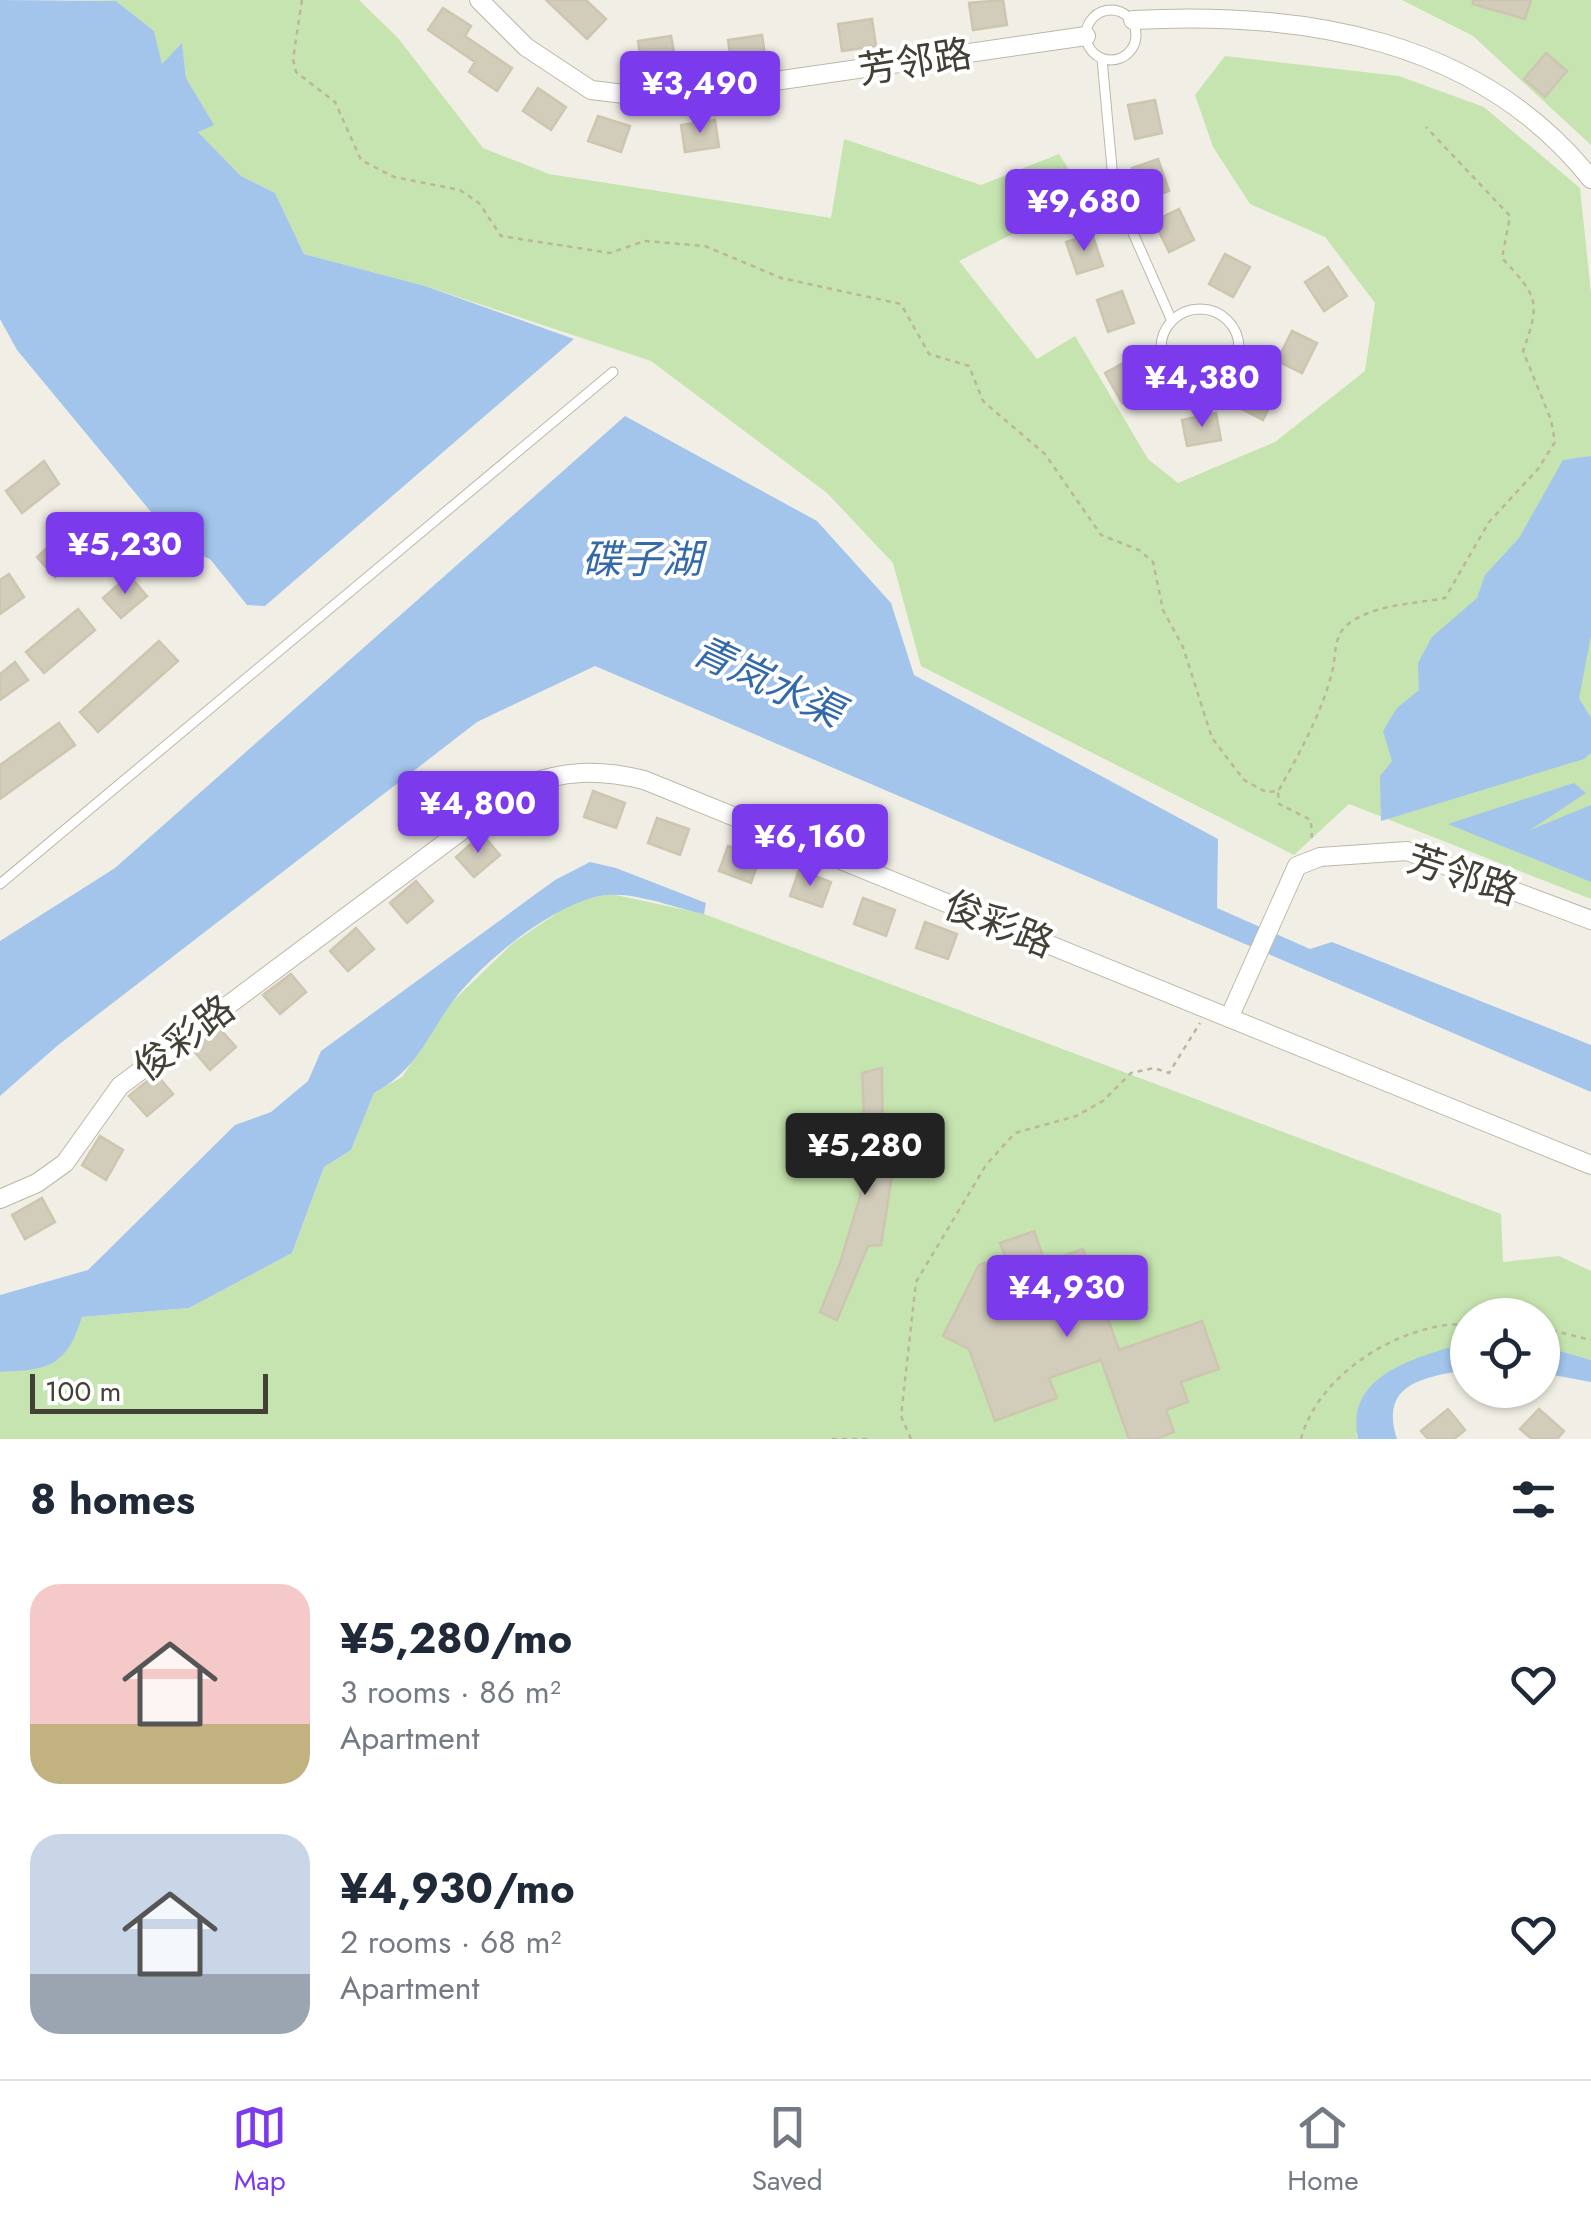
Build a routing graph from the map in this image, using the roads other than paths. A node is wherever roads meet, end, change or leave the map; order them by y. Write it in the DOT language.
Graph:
graph roads {
  1 [pos="478,0"];
  2 [pos="1097,0"];
  3 [pos="1102,11"];
  4 [pos="1133,20"];
  5 [pos="1086,36"];
  6 [pos="1102,59"];
  7 [pos="1591,179"];
  8 [pos="1172,321"];
  9 [pos="613,372"];
  10 [pos="0,884"];
  11 [pos="1591,920"];
  12 [pos="1221,1015"];
  13 [pos="1591,1165"];
  14 [pos="0,1199"];
  1 -- 5 [label="street, 芳邻路"];
  2 -- 3 [label="lane"];
  3 -- 4 [label="lane"];
  3 -- 5 [label="lane"];
  4 -- 6 [label="lane"];
  4 -- 7 [label="street"];
  5 -- 6 [label="lane"];
  6 -- 8 [label="lane"];
  8 -- 8 [label="lane"];
  9 -- 10 [label="lane"];
  11 -- 12 [label="street, 芳邻路"];
  12 -- 13 [label="street, 俊彩路"];
  12 -- 14 [label="street, 俊彩路"];
}
